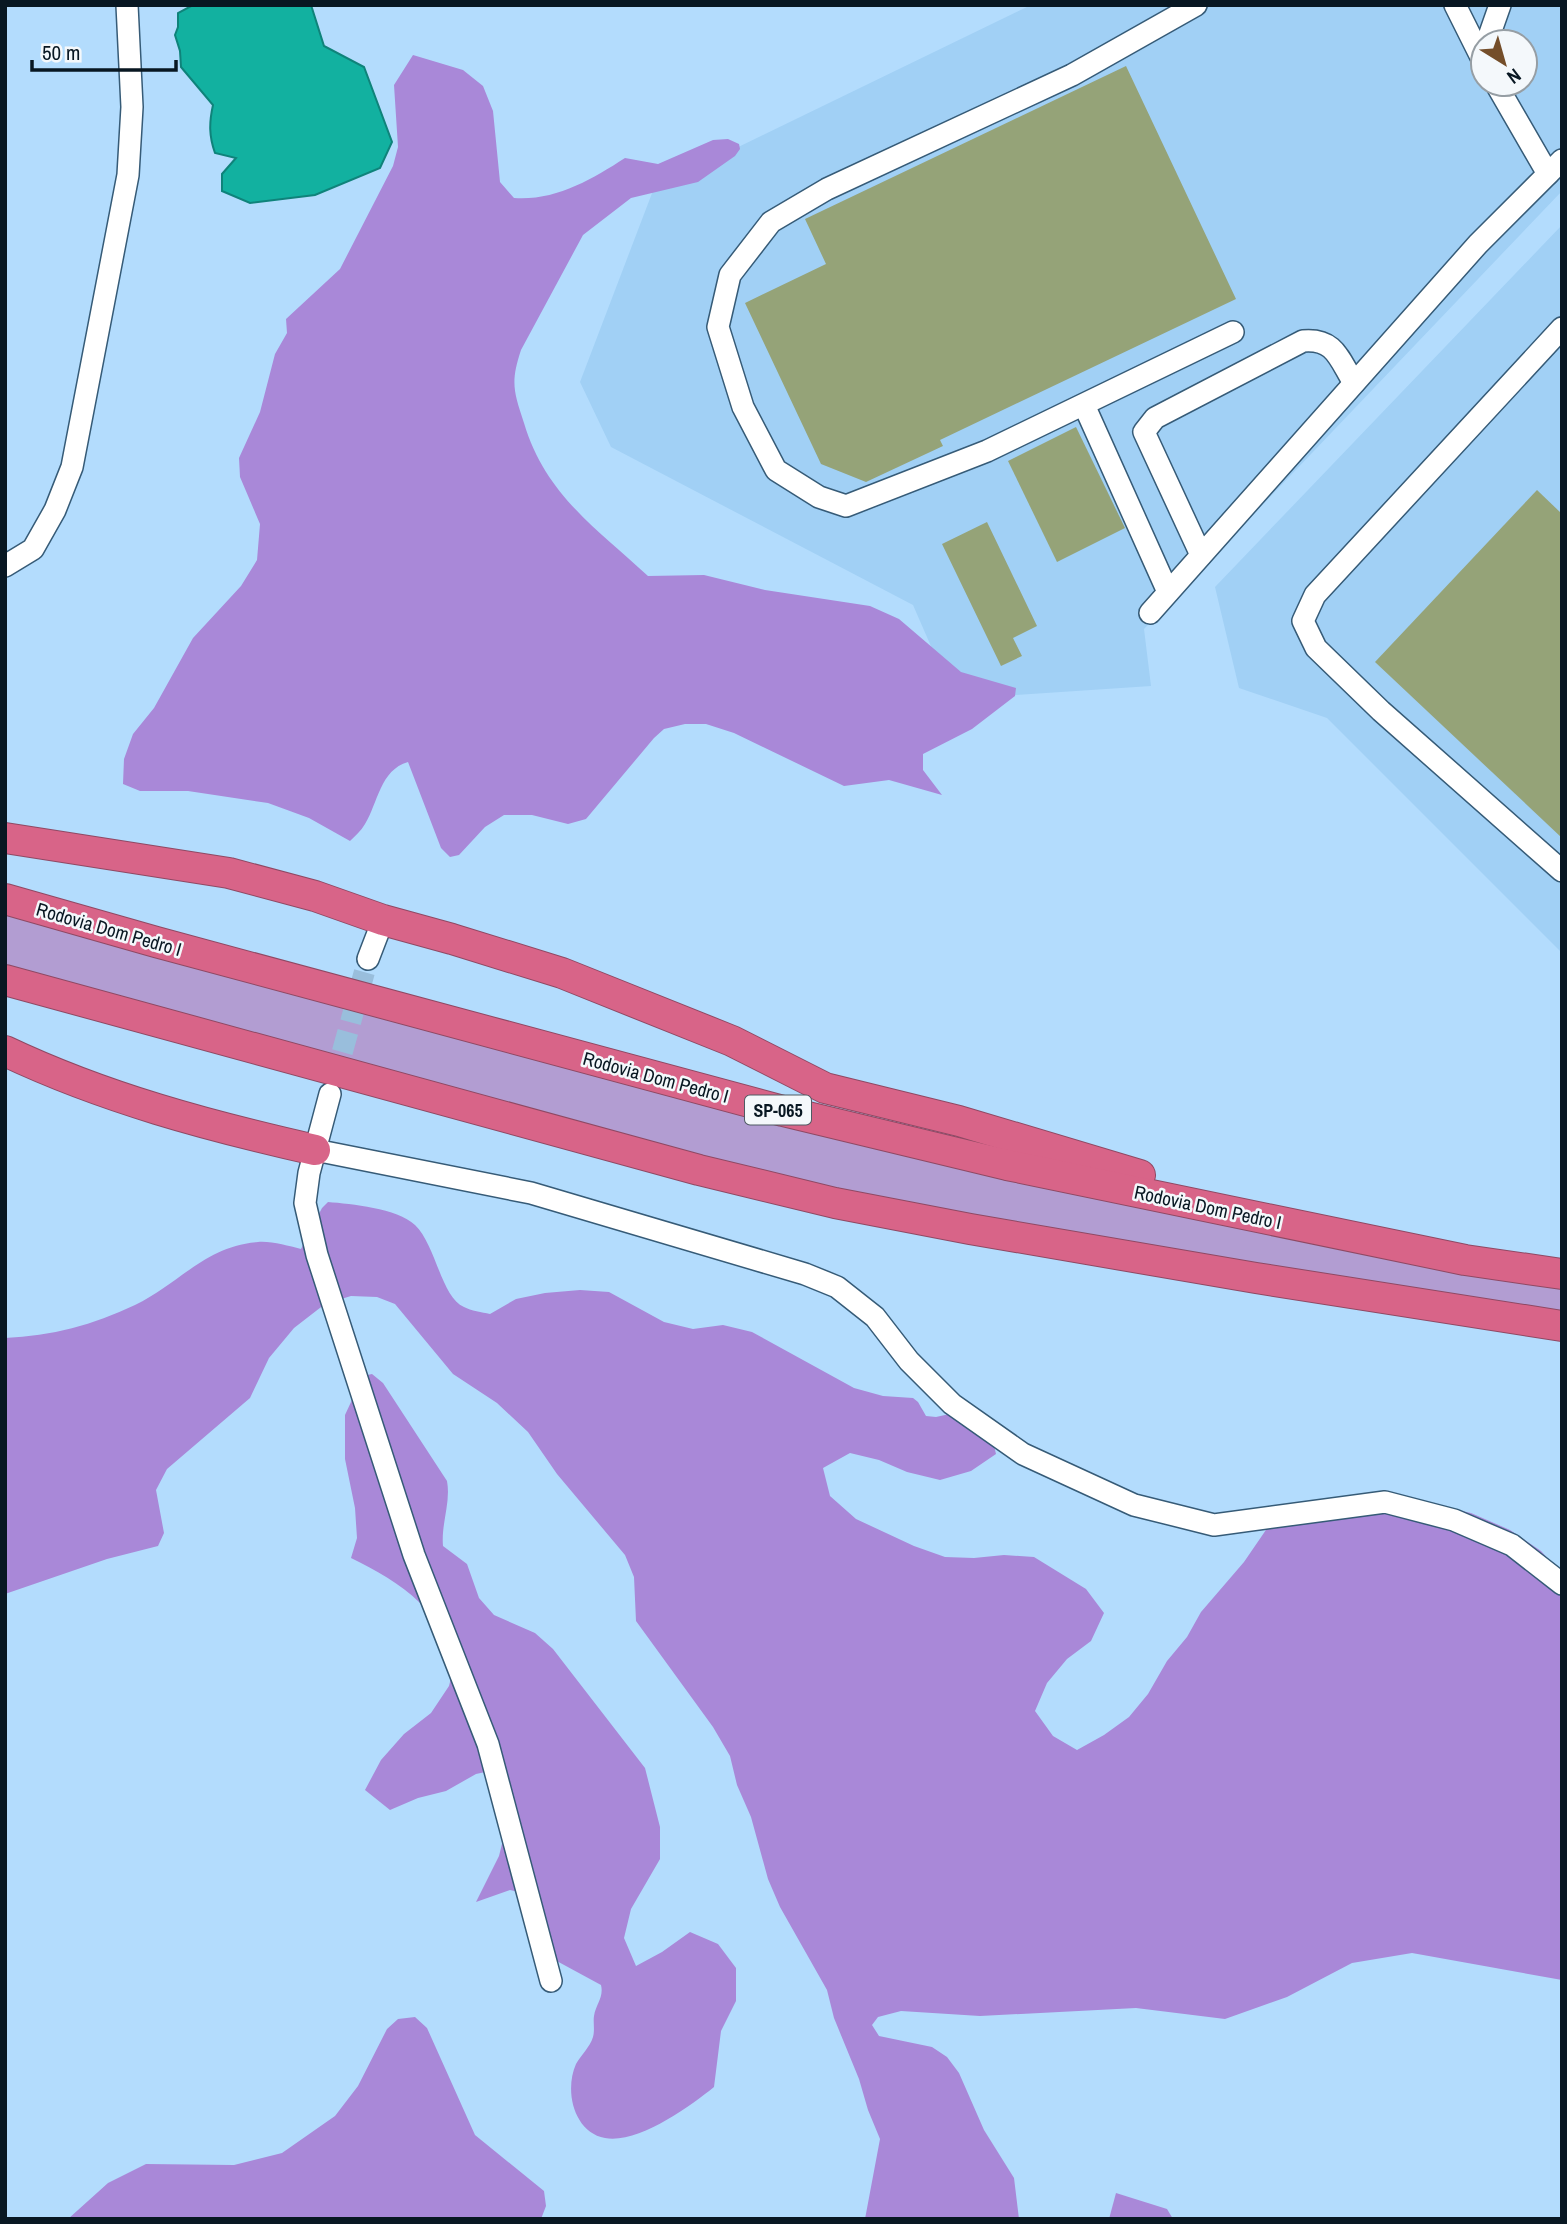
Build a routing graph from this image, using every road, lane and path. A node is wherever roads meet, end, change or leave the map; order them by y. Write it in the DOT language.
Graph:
graph roads {
  1 [pos="127,5"];
  2 [pos="1196,5"];
  3 [pos="1455,5"];
  4 [pos="1500,5"];
  5 [pos="1492,28"];
  6 [pos="1469,29"];
  7 [pos="1506,98"];
  8 [pos="1555,167"];
  9 [pos="1562,328"];
  10 [pos="1233,332"];
  11 [pos="1354,383"];
  12 [pos="1084,405"];
  13 [pos="1201,555"];
  14 [pos="5,566"];
  15 [pos="1168,592"];
  16 [pos="1150,613"];
  17 [pos="5,838"];
  18 [pos="1562,871"];
  19 [pos="5,899"];
  20 [pos="383,920"];
  21 [pos="368,959"];
  22 [pos="5,980"];
  23 [pos="5,1051"];
  24 [pos="330,1094"];
  25 [pos="315,1150"];
  26 [pos="1465,1260"];
  27 [pos="1562,1274"];
  28 [pos="1562,1326"];
  29 [pos="1562,1584"];
  30 [pos="551,1981"];
  1 -- 14 [label="street"];
  2 -- 12 [label="street"];
  3 -- 6 [label="street"];
  4 -- 5 [label="street"];
  7 -- 8 [label="street"];
  8 -- 11 [label="street"];
  9 -- 18 [label="street"];
  10 -- 12 [label="street"];
  11 -- 13 [label="street"];
  11 -- 13 [label="street"];
  12 -- 15 [label="street"];
  13 -- 15 [label="street"];
  15 -- 16 [label="street"];
  17 -- 20 [label="highway"];
  19 -- 26 [label="highway, Rodovia Dom Pedro I / SP-065"];
  20 -- 21 [label="street"];
  20 -- 26 [label="highway"];
  22 -- 28 [label="highway"];
  23 -- 25 [label="highway"];
  24 -- 25 [label="street"];
  25 -- 29 [label="street"];
  25 -- 30 [label="street"];
  26 -- 27 [label="highway, Rodovia Dom Pedro I / SP-065"];
}
